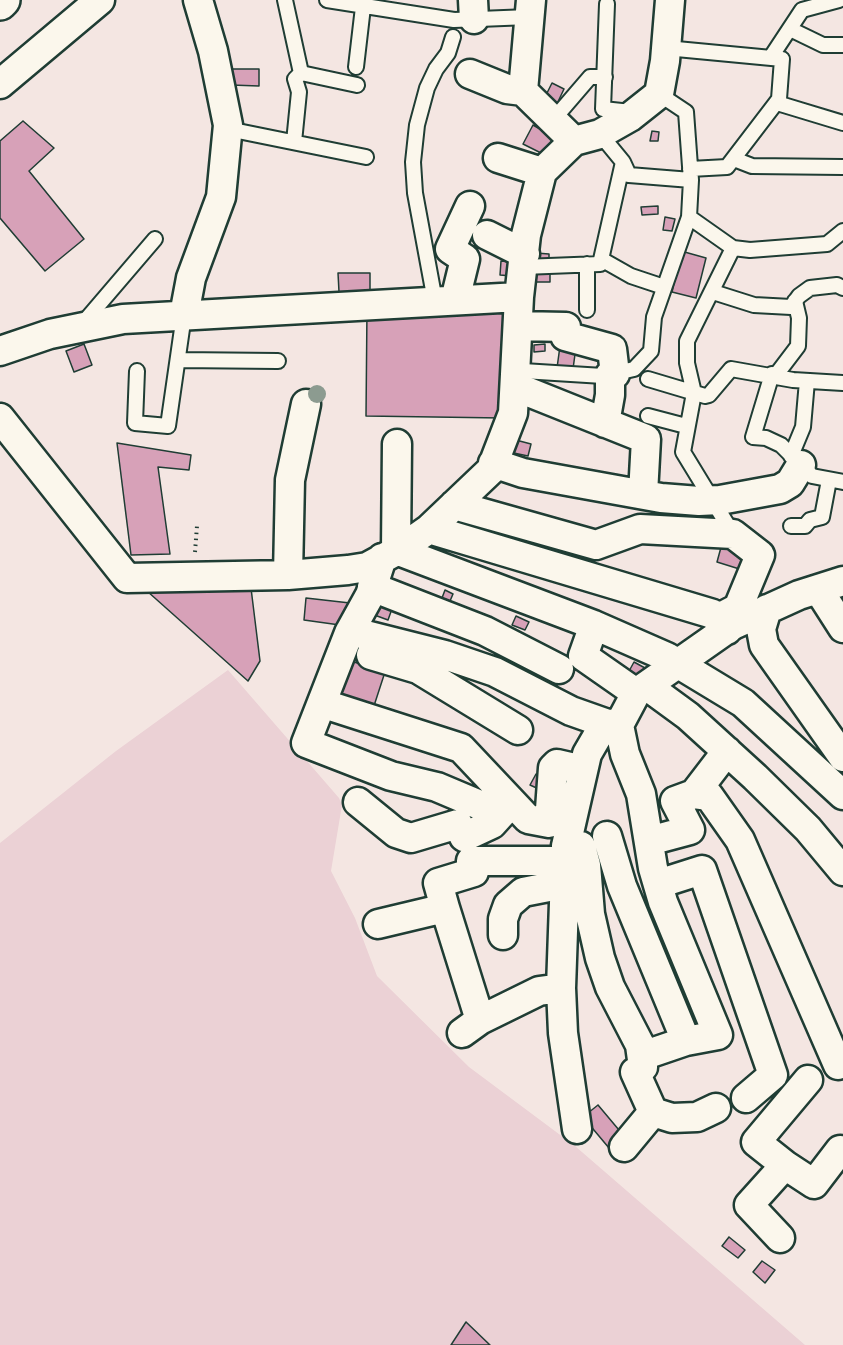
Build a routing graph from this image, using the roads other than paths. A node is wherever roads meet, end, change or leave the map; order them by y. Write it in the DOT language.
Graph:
graph roads {
  1 [pos="100,0"];
  2 [pos="198,0"];
  3 [pos="285,0"];
  4 [pos="327,0"];
  5 [pos="670,0"];
  6 [pos="839,0"];
  7 [pos="819,3"];
  8 [pos="357,4"];
  9 [pos="607,4"];
  10 [pos="530,8"];
  11 [pos="467,19"];
  12 [pos="790,29"];
  13 [pos="843,45"];
  14 [pos="666,48"];
  15 [pos="771,57"];
  16 [pos="356,67"];
  17 [pos="302,73"];
  18 [pos="470,74"];
  19 [pos="605,77"];
  20 [pos="0,84"];
  21 [pos="357,85"];
  22 [pos="523,91"];
  23 [pos="659,93"];
  24 [pos="777,103"];
  25 [pos="635,112"];
  26 [pos="553,120"];
  27 [pos="843,123"];
  28 [pos="228,129"];
  29 [pos="587,138"];
  30 [pos="294,142"];
  31 [pos="366,157"];
  32 [pos="498,158"];
  33 [pos="734,159"];
  34 [pos="622,162"];
  35 [pos="843,167"];
  36 [pos="542,172"];
  37 [pos="691,174"];
  38 [pos="470,206"];
  39 [pos="689,217"];
  40 [pos="843,231"];
  41 [pos="487,236"];
  42 [pos="155,239"];
  43 [pos="733,248"];
  44 [pos="601,259"];
  45 [pos="524,260"];
  46 [pos="587,264"];
  47 [pos="664,287"];
  48 [pos="843,288"];
  49 [pos="713,292"];
  50 [pos="519,297"];
  51 [pos="445,300"];
  52 [pos="795,302"];
  53 [pos="587,310"];
  54 [pos="184,315"];
  55 [pos="518,326"];
  56 [pos="78,329"];
  57 [pos="0,351"];
  58 [pos="178,360"];
  59 [pos="278,361"];
  60 [pos="137,371"];
  61 [pos="612,374"];
  62 [pos="774,375"];
  63 [pos="516,377"];
  64 [pos="648,379"];
  65 [pos="807,381"];
  66 [pos="843,383"];
  67 [pos="694,393"];
  68 [pos="306,404"];
  69 [pos="648,416"];
  70 [pos="0,418"];
  71 [pos="605,423"];
  72 [pos="686,426"];
  73 [pos="397,444"];
  74 [pos="796,460"];
  75 [pos="493,464"];
  76 [pos="836,481"];
  77 [pos="643,494"];
  78 [pos="712,500"];
  79 [pos="454,505"];
  80 [pos="791,526"];
  81 [pos="429,529"];
  82 [pos="733,534"];
  83 [pos="389,554"];
  84 [pos="288,575"];
  85 [pos="831,585"];
  86 [pos="372,587"];
  87 [pos="767,609"];
  88 [pos="723,624"];
  89 [pos="594,625"];
  90 [pos="843,628"];
  91 [pos="348,639"];
  92 [pos="678,665"];
  93 [pos="559,669"];
  94 [pos="641,690"];
  95 [pos="324,704"];
  96 [pos="612,724"];
  97 [pos="519,730"];
  98 [pos="727,751"];
  99 [pos="843,757"];
  100 [pos="583,770"];
  101 [pos="694,794"];
  102 [pos="843,795"];
  103 [pos="358,802"];
  104 [pos="514,812"];
  105 [pos="607,837"];
  106 [pos="649,841"];
  107 [pos="525,860"];
  108 [pos="565,863"];
  109 [pos="843,871"];
  110 [pos="658,884"];
  111 [pos="445,908"];
  112 [pos="378,924"];
  113 [pos="503,935"];
  114 [pos="561,988"];
  115 [pos="686,1041"];
  116 [pos="642,1056"];
  117 [pos="838,1065"];
  118 [pos="808,1080"];
  119 [pos="746,1098"];
  120 [pos="716,1108"];
  121 [pos="653,1112"];
  122 [pos="577,1129"];
  123 [pos="624,1147"];
  124 [pos="843,1152"];
  125 [pos="785,1165"];
  126 [pos="780,1238"];
  1 -- 20 [label="street"];
  2 -- 28 [label="street"];
  3 -- 17 [label="lane"];
  4 -- 8 [label="lane"];
  5 -- 14 [label="street"];
  6 -- 7 [label="lane"];
  7 -- 12 [label="lane"];
  8 -- 11 [label="lane"];
  8 -- 16 [label="lane"];
  9 -- 19 [label="lane"];
  10 -- 11 [label="lane"];
  10 -- 22 [label="street"];
  11 -- 51 [label="lane"];
  12 -- 13 [label="lane"];
  12 -- 15 [label="lane"];
  14 -- 15 [label="lane"];
  14 -- 23 [label="street"];
  15 -- 24 [label="lane"];
  17 -- 21 [label="lane"];
  17 -- 30 [label="lane"];
  18 -- 22 [label="street"];
  19 -- 25 [label="lane"];
  19 -- 26 [label="lane"];
  22 -- 26 [label="street"];
  23 -- 25 [label="street"];
  23 -- 37 [label="lane"];
  24 -- 27 [label="lane"];
  24 -- 33 [label="lane"];
  25 -- 29 [label="street"];
  26 -- 29 [label="street"];
  28 -- 30 [label="lane"];
  28 -- 54 [label="street"];
  29 -- 34 [label="lane"];
  29 -- 36 [label="street"];
  30 -- 31 [label="lane"];
  32 -- 36 [label="street"];
  33 -- 35 [label="lane"];
  33 -- 37 [label="lane"];
  34 -- 37 [label="lane"];
  34 -- 44 [label="lane"];
  36 -- 45 [label="street"];
  37 -- 39 [label="lane"];
  38 -- 51 [label="street"];
  39 -- 43 [label="lane"];
  39 -- 47 [label="lane"];
  40 -- 43 [label="lane"];
  41 -- 45 [label="street"];
  42 -- 56 [label="lane"];
  43 -- 49 [label="lane"];
  44 -- 46 [label="lane"];
  44 -- 47 [label="lane"];
  45 -- 46 [label="lane"];
  45 -- 50 [label="street"];
  46 -- 53 [label="lane"];
  47 -- 61 [label="lane"];
  48 -- 52 [label="lane"];
  49 -- 52 [label="lane"];
  49 -- 67 [label="lane"];
  50 -- 51 [label="street"];
  50 -- 55 [label="street"];
  51 -- 54 [label="street"];
  52 -- 62 [label="lane"];
  54 -- 56 [label="street"];
  54 -- 58 [label="lane"];
  55 -- 61 [label="street"];
  55 -- 63 [label="street"];
  56 -- 57 [label="street"];
  58 -- 59 [label="lane"];
  58 -- 60 [label="lane"];
  61 -- 63 [label="lane"];
  61 -- 71 [label="street"];
  62 -- 65 [label="lane"];
  62 -- 67 [label="lane"];
  62 -- 74 [label="lane"];
  63 -- 71 [label="street"];
  63 -- 75 [label="street"];
  64 -- 67 [label="lane"];
  65 -- 66 [label="lane"];
  65 -- 74 [label="lane"];
  67 -- 72 [label="lane"];
  68 -- 84 [label="street"];
  69 -- 72 [label="lane"];
  70 -- 84 [label="street"];
  71 -- 77 [label="street"];
  72 -- 78 [label="lane"];
  73 -- 83 [label="street"];
  74 -- 76 [label="lane"];
  74 -- 78 [label="street"];
  75 -- 77 [label="street"];
  75 -- 79 [label="street"];
  76 -- 80 [label="lane"];
  77 -- 78 [label="street"];
  78 -- 82 [label="lane"];
  79 -- 81 [label="street"];
  79 -- 82 [label="street"];
  81 -- 83 [label="street"];
  81 -- 88 [label="street"];
  82 -- 88 [label="street"];
  83 -- 84 [label="street"];
  83 -- 86 [label="street"];
  83 -- 89 [label="street"];
  85 -- 87 [label="street"];
  85 -- 90 [label="street"];
  86 -- 91 [label="street"];
  86 -- 93 [label="street"];
  87 -- 88 [label="street"];
  87 -- 99 [label="street"];
  88 -- 92 [label="street"];
  89 -- 92 [label="street"];
  89 -- 94 [label="street"];
  91 -- 95 [label="street"];
  91 -- 96 [label="street"];
  91 -- 97 [label="street"];
  92 -- 94 [label="street"];
  92 -- 102 [label="street"];
  94 -- 96 [label="street"];
  94 -- 98 [label="street"];
  95 -- 104 [label="street"];
  95 -- 104 [label="street"];
  96 -- 100 [label="street"];
  96 -- 106 [label="street"];
  98 -- 101 [label="street"];
  98 -- 109 [label="street"];
  100 -- 104 [label="street"];
  100 -- 108 [label="street"];
  101 -- 106 [label="street"];
  101 -- 117 [label="street"];
  103 -- 104 [label="street"];
  104 -- 107 [label="street"];
  105 -- 115 [label="street"];
  106 -- 110 [label="street"];
  107 -- 108 [label="street"];
  107 -- 111 [label="street"];
  108 -- 113 [label="street"];
  108 -- 114 [label="street"];
  108 -- 116 [label="street"];
  110 -- 115 [label="street"];
  110 -- 119 [label="street"];
  111 -- 112 [label="street"];
  111 -- 114 [label="street"];
  114 -- 122 [label="street"];
  115 -- 116 [label="street"];
  116 -- 121 [label="street"];
  118 -- 125 [label="street"];
  120 -- 121 [label="street"];
  121 -- 123 [label="street"];
  124 -- 125 [label="street"];
  125 -- 126 [label="street"];
}
